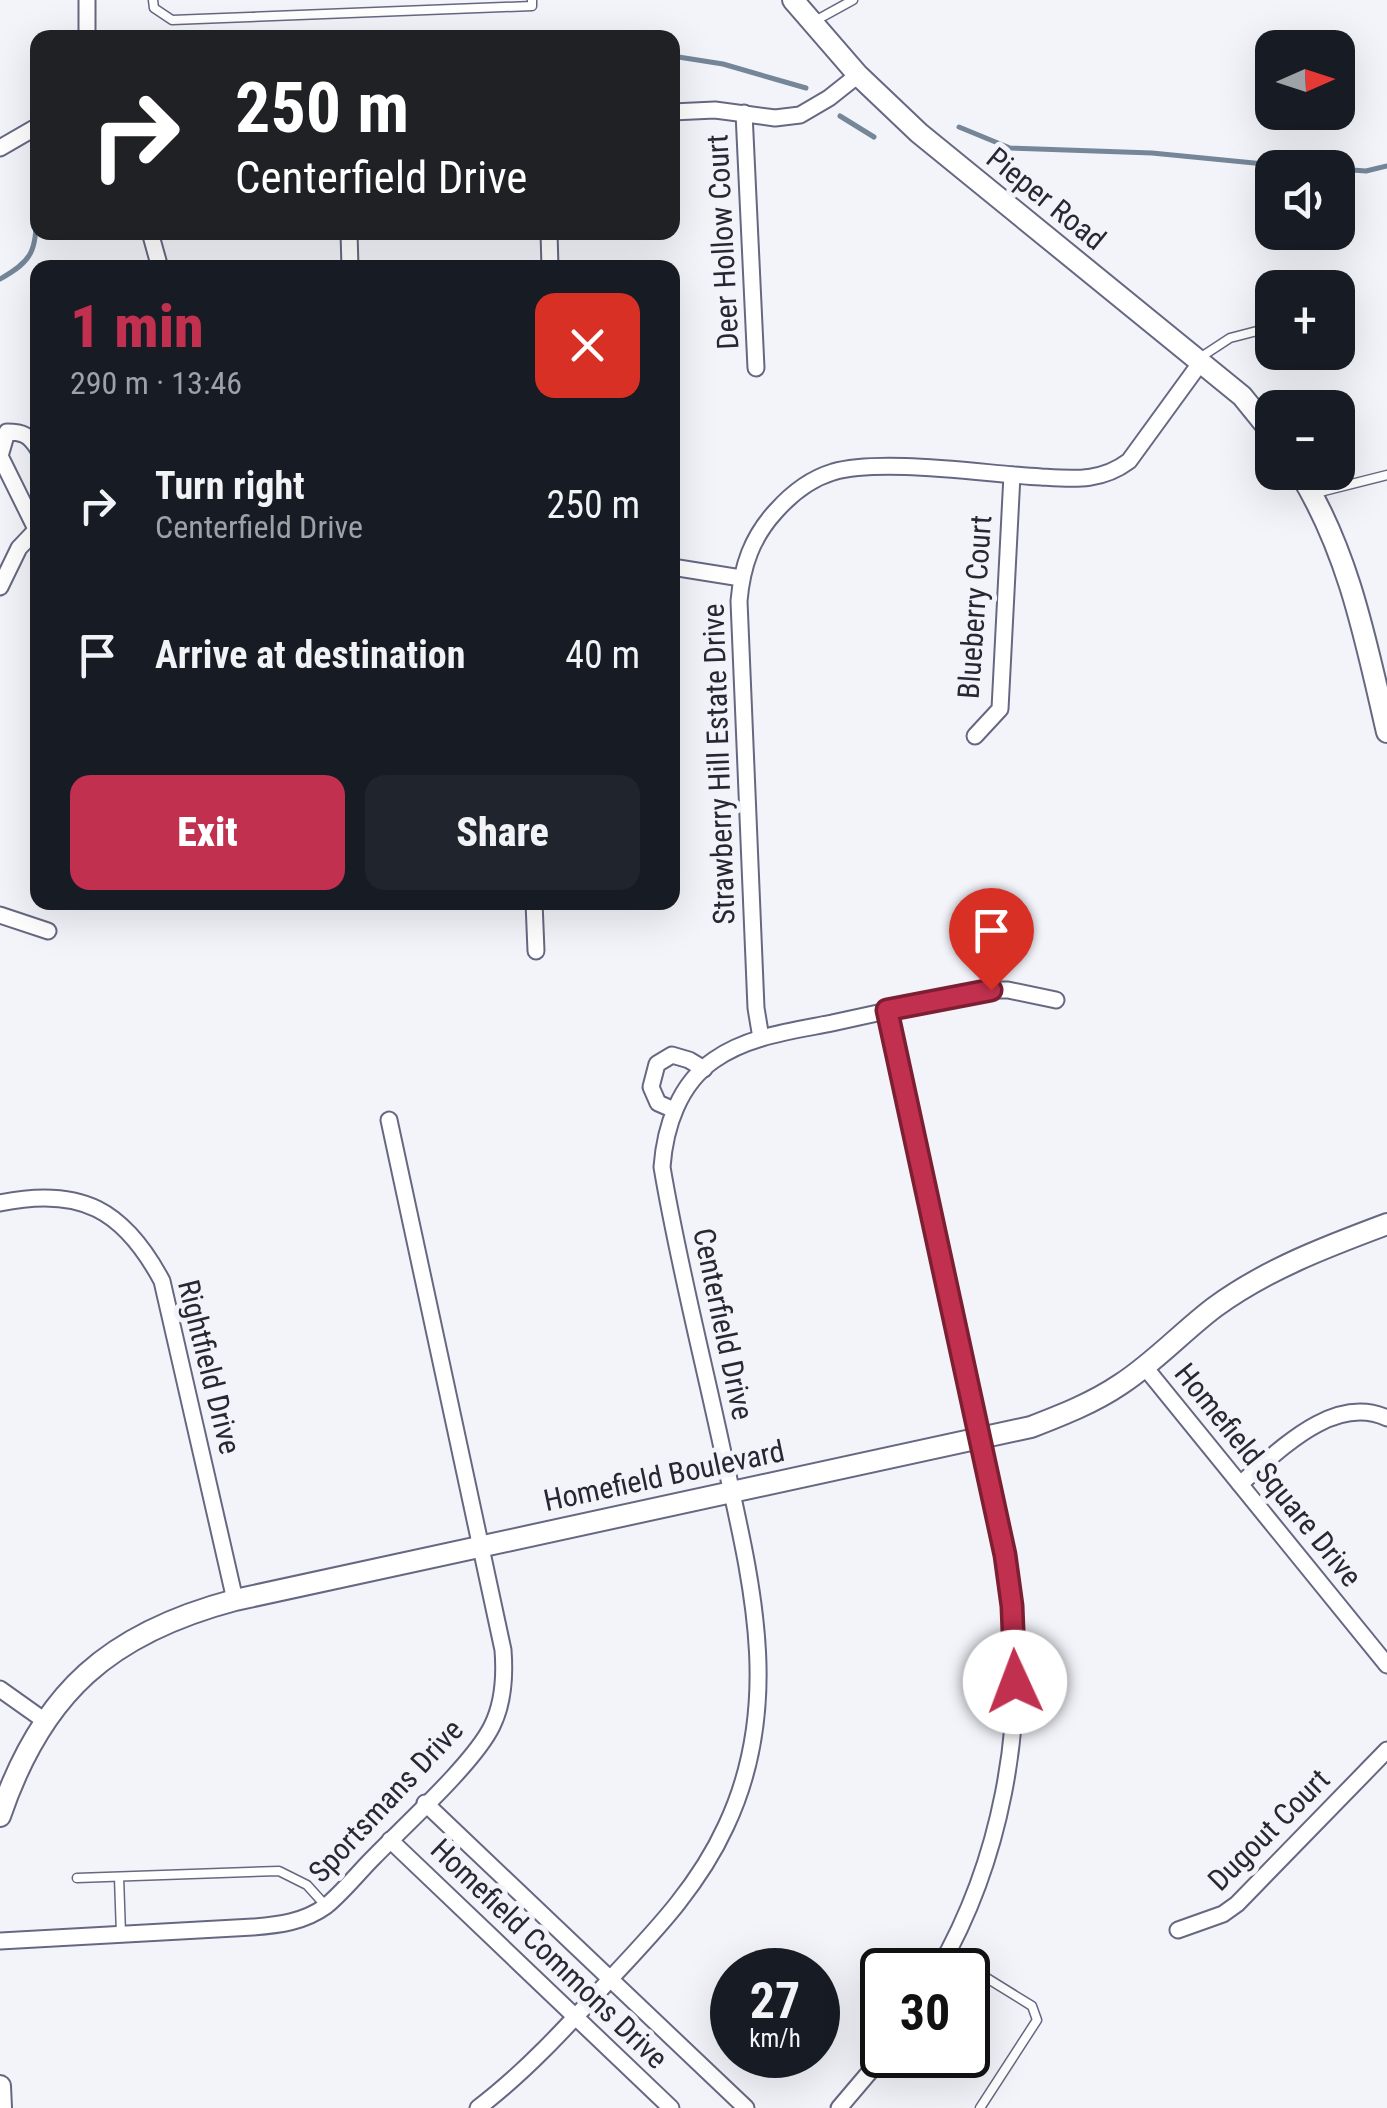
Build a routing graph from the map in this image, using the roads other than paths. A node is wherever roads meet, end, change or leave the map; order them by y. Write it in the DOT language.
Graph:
graph roads {
  1 [pos="87,0"];
  2 [pos="153,0"];
  3 [pos="532,0"];
  4 [pos="793,0"];
  5 [pos="853,0"];
  6 [pos="812,22"];
  7 [pos="87,30"];
  8 [pos="858,75"];
  9 [pos="680,112"];
  10 [pos="744,113"];
  11 [pos="30,131"];
  12 [pos="0,148"];
  13 [pos="1255,331"];
  14 [pos="1199,360"];
  15 [pos="756,368"];
  16 [pos="1255,412"];
  17 [pos="30,437"];
  18 [pos="1012,475"];
  19 [pos="1387,475"];
  20 [pos="1310,490"];
  21 [pos="1312,494"];
  22 [pos="30,515"];
  23 [pos="30,536"];
  24 [pos="680,568"];
  25 [pos="741,578"];
  26 [pos="0,587"];
  27 [pos="1387,732"];
  28 [pos="975,736"];
  29 [pos="534,910"];
  30 [pos="0,915"];
  31 [pos="48,931"];
  32 [pos="536,952"];
  33 [pos="1056,1000"];
  34 [pos="887,1010"];
  35 [pos="761,1038"];
  36 [pos="704,1069"];
  37 [pos="674,1110"];
  38 [pos="389,1120"];
  39 [pos="0,1204"];
  40 [pos="1387,1224"];
  41 [pos="1144,1366"];
  42 [pos="1387,1418"];
  43 [pos="981,1438"];
  44 [pos="1240,1484"];
  45 [pos="732,1493"];
  46 [pos="482,1546"];
  47 [pos="235,1600"];
  48 [pos="1387,1665"];
  49 [pos="0,1689"];
  50 [pos="45,1721"];
  51 [pos="1387,1750"];
  52 [pos="425,1803"];
  53 [pos="0,1816"];
  54 [pos="390,1840"];
  55 [pos="119,1877"];
  56 [pos="78,1878"];
  57 [pos="326,1906"];
  58 [pos="1178,1930"];
  59 [pos="121,1934"];
  60 [pos="0,1941"];
  61 [pos="951,1948"];
  62 [pos="610,1980"];
  63 [pos="990,1980"];
  64 [pos="575,2016"];
  65 [pos="864,2078"];
  66 [pos="0,2086"];
  67 [pos="1,2108"];
  68 [pos="478,2108"];
  69 [pos="671,2108"];
  70 [pos="746,2108"];
  71 [pos="839,2108"];
  72 [pos="980,2108"];
  1 -- 7 [label="street"];
  2 -- 3 [label="lane"];
  4 -- 6 [label="street, Pieper Road"];
  5 -- 6 [label="lane"];
  6 -- 8 [label="street, Pieper Road"];
  8 -- 10 [label="street"];
  8 -- 14 [label="street, Pieper Road"];
  9 -- 10 [label="street"];
  10 -- 15 [label="street, Deer Hollow Court"];
  11 -- 12 [label="street"];
  13 -- 14 [label="lane"];
  14 -- 16 [label="street, Pieper Road"];
  14 -- 18 [label="street, Strawberry Hill Estate Drive"];
  17 -- 22 [label="street"];
  18 -- 25 [label="street, Strawberry Hill Estate Drive"];
  18 -- 28 [label="street, Blueberry Court"];
  19 -- 21 [label="lane"];
  20 -- 21 [label="street"];
  21 -- 27 [label="street"];
  23 -- 26 [label="street"];
  24 -- 25 [label="street"];
  25 -- 35 [label="street, Strawberry Hill Estate Drive"];
  29 -- 32 [label="street"];
  30 -- 31 [label="street"];
  33 -- 34 [label="street, Centerfield Drive"];
  34 -- 35 [label="street, Centerfield Drive"];
  34 -- 43 [label="street"];
  35 -- 36 [label="street, Centerfield Drive"];
  36 -- 37 [label="street, Centerfield Drive"];
  36 -- 37 [label="street"];
  37 -- 45 [label="street, Centerfield Drive"];
  38 -- 46 [label="street, Sportsmans Drive"];
  39 -- 47 [label="street, Rightfield Drive"];
  40 -- 41 [label="street, Homefield Boulevard"];
  41 -- 43 [label="street, Homefield Boulevard"];
  41 -- 44 [label="street, Homefield Square Drive"];
  42 -- 44 [label="street"];
  43 -- 45 [label="street, Homefield Boulevard"];
  43 -- 61 [label="street"];
  44 -- 48 [label="street, Homefield Square Drive"];
  45 -- 46 [label="street, Homefield Boulevard"];
  45 -- 62 [label="street, Centerfield Drive"];
  46 -- 47 [label="street, Homefield Boulevard"];
  46 -- 52 [label="street, Sportsmans Drive"];
  47 -- 50 [label="street, Homefield Boulevard"];
  49 -- 50 [label="street"];
  50 -- 53 [label="street, Homefield Boulevard"];
  51 -- 58 [label="street, Dugout Court"];
  52 -- 54 [label="street, Sportsmans Drive"];
  52 -- 62 [label="street, Homefield Commons Drive"];
  54 -- 57 [label="street, Sportsmans Drive"];
  54 -- 64 [label="street, Homefield Commons Drive"];
  55 -- 56 [label="lane"];
  55 -- 57 [label="lane"];
  55 -- 59 [label="lane"];
  57 -- 59 [label="street, Sportsmans Drive"];
  59 -- 60 [label="street, Sportsmans Drive"];
  62 -- 64 [label="street, Centerfield Drive"];
  62 -- 70 [label="street, Homefield Commons Drive"];
  63 -- 72 [label="lane"];
  64 -- 68 [label="street, Centerfield Drive"];
  64 -- 69 [label="street, Homefield Commons Drive"];
  65 -- 71 [label="street"];
  66 -- 67 [label="street"];
}
